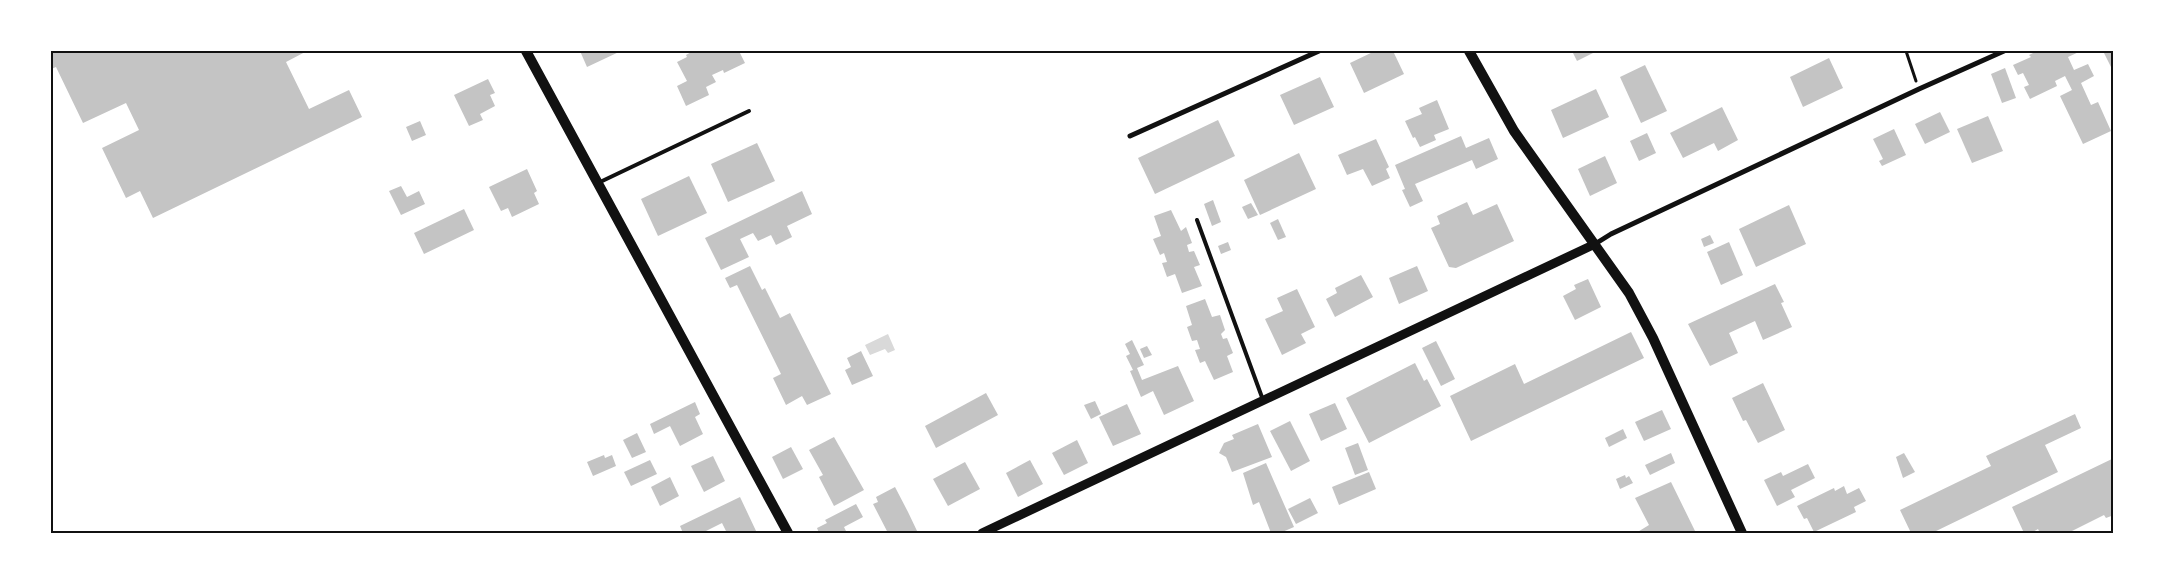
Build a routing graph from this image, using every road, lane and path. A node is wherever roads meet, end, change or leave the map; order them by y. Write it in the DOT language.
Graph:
graph roads {
  1 [pos="526,51"];
  2 [pos="1319,51"];
  3 [pos="1469,51"];
  4 [pos="1906,51"];
  5 [pos="2004,51"];
  6 [pos="1919,89"];
  7 [pos="749,111"];
  8 [pos="1130,136"];
  9 [pos="598,183"];
  10 [pos="1197,220"];
  11 [pos="1595,244"];
  12 [pos="1264,400"];
  13 [pos="788,533"];
  14 [pos="982,533"];
  15 [pos="1742,533"];
  1 -- 9 [label="main road"];
  2 -- 8 [label="street"];
  3 -- 11 [label="main road"];
  4 -- 6 [label="path"];
  5 -- 6 [label="street"];
  6 -- 11 [label="street"];
  7 -- 9 [label="lane"];
  9 -- 13 [label="main road"];
  10 -- 12 [label="lane"];
  11 -- 12 [label="street"];
  11 -- 15 [label="main road"];
  12 -- 14 [label="street"];
}
